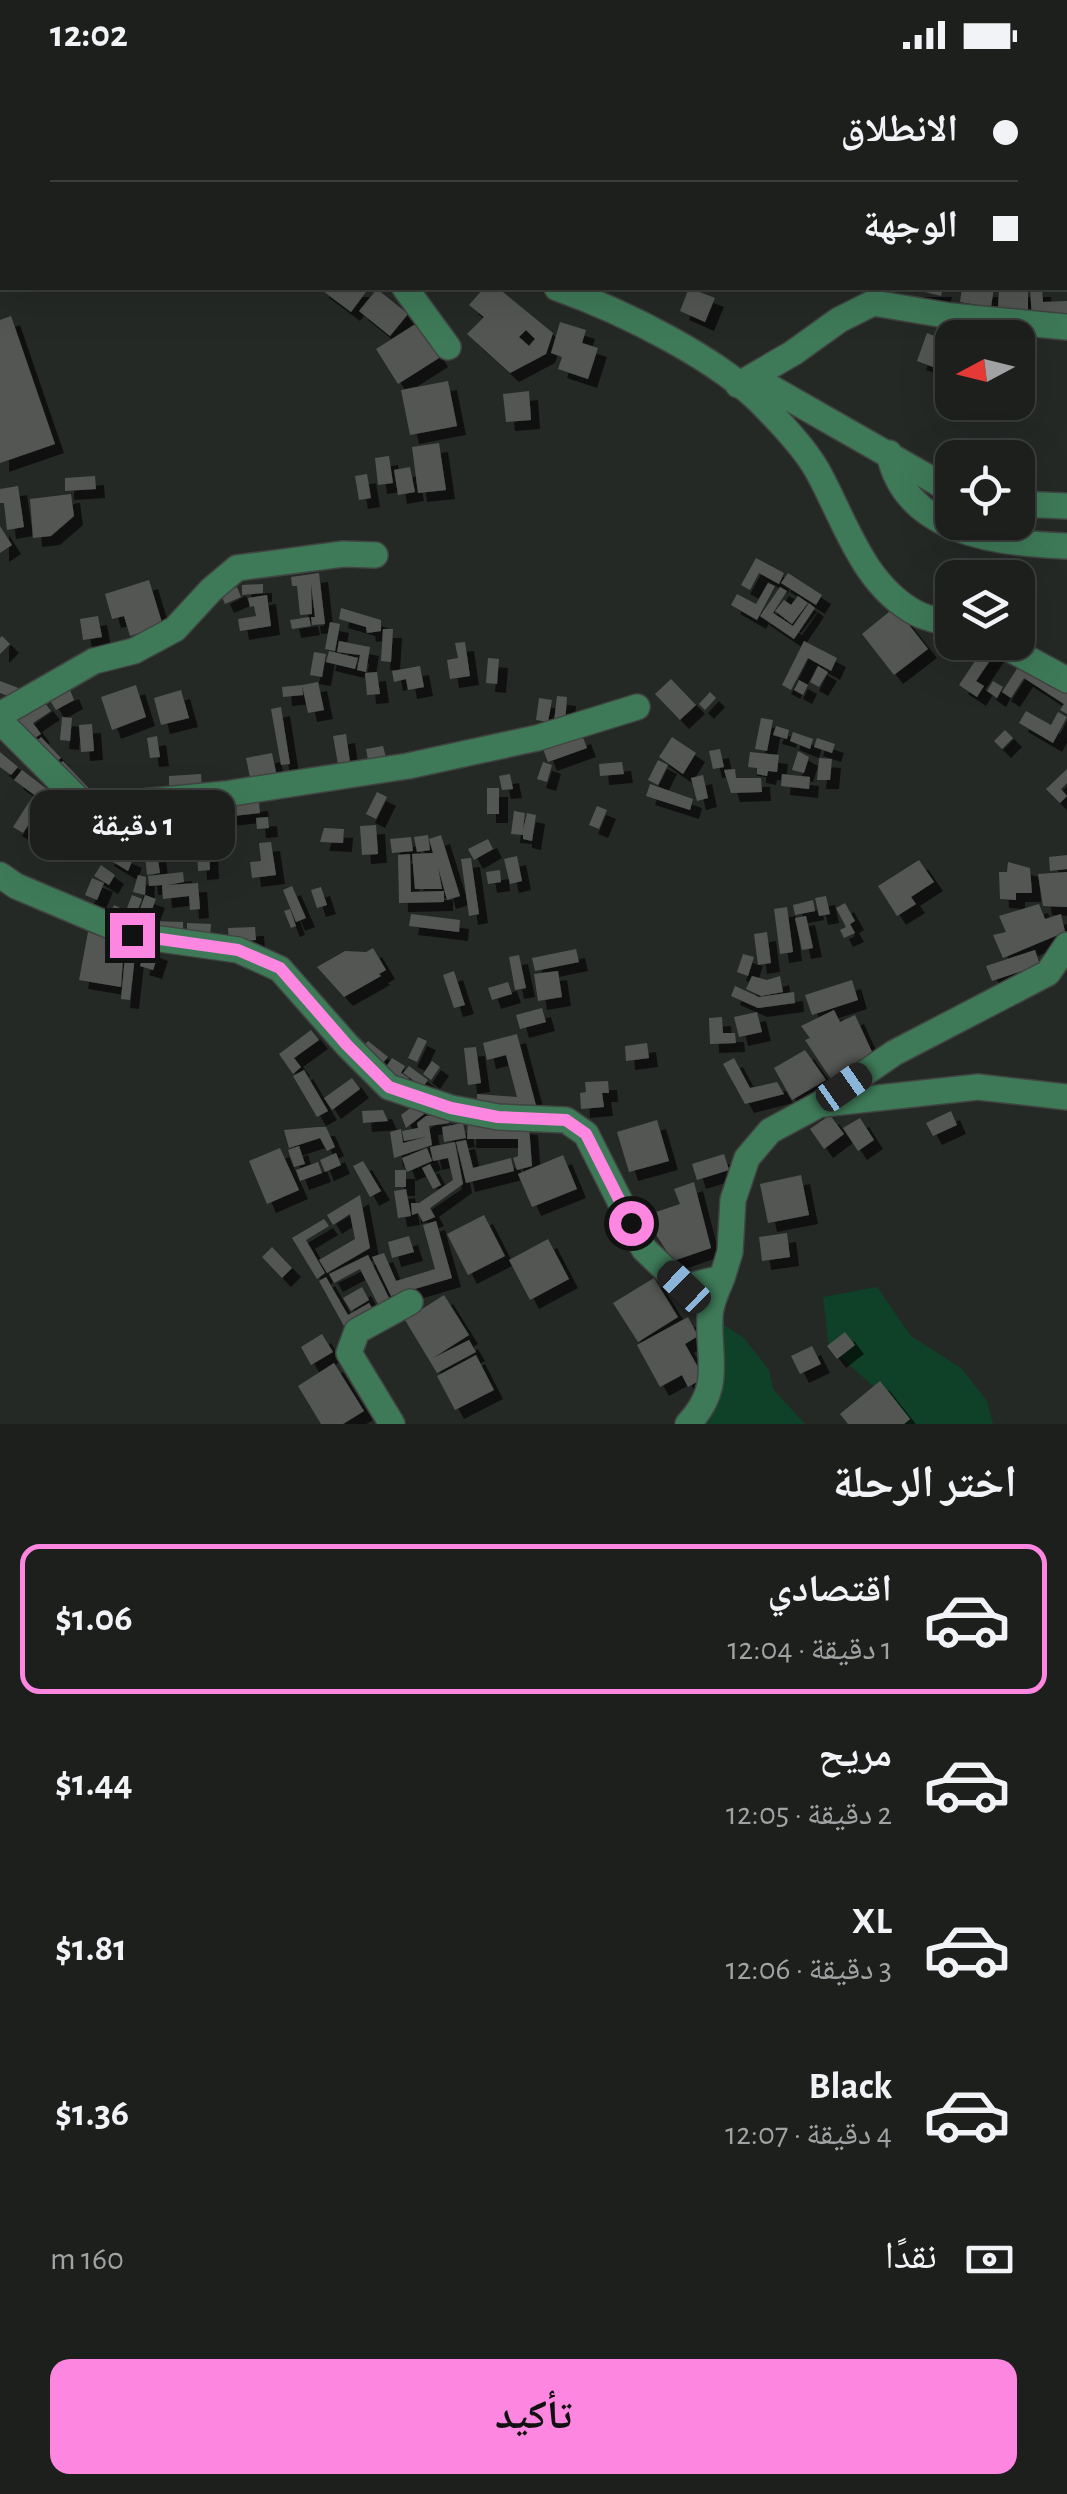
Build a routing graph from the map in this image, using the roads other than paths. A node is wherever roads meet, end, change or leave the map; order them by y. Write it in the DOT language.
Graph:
graph roads {
  1 [pos="406,290"];
  2 [pos="563,290"];
  3 [pos="1067,327"];
  4 [pos="448,347"];
  5 [pos="745,381"];
  6 [pos="889,453"];
  7 [pos="935,481"];
  8 [pos="1035,505"];
  9 [pos="1067,506"];
  10 [pos="1067,546"];
  11 [pos="375,556"];
  12 [pos="935,619"];
  13 [pos="1031,660"];
  14 [pos="1067,680"];
  15 [pos="637,708"];
  16 [pos="0,718"];
  17 [pos="0,875"];
  18 [pos="1067,944"];
  19 [pos="1067,1097"];
  20 [pos="820,1104"];
  21 [pos="722,1278"];
  22 [pos="410,1302"];
  23 [pos="696,1420"];
  24 [pos="392,1424"];
  1 -- 4 [label="street"];
  2 -- 5 [label="street"];
  3 -- 5 [label="street"];
  5 -- 6 [label="street"];
  5 -- 12 [label="street"];
  6 -- 7 [label="street"];
  6 -- 10 [label="street"];
  8 -- 9 [label="street"];
  11 -- 16 [label="street"];
  13 -- 14 [label="street"];
  15 -- 16 [label="street"];
  17 -- 21 [label="street"];
  18 -- 20 [label="street"];
  19 -- 20 [label="street"];
  20 -- 21 [label="street"];
  21 -- 23 [label="street"];
  22 -- 24 [label="street"];
}
